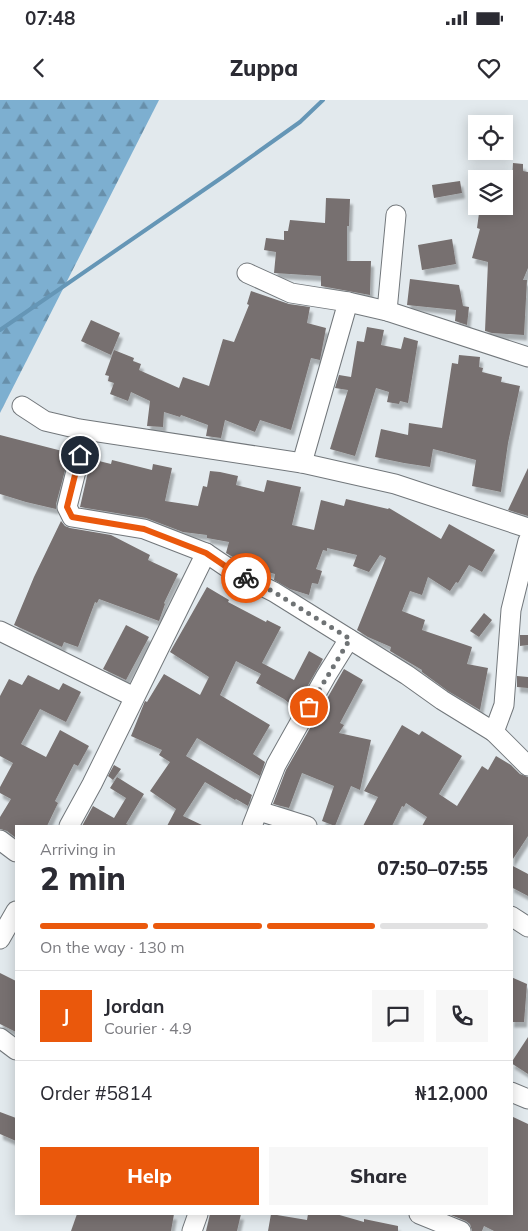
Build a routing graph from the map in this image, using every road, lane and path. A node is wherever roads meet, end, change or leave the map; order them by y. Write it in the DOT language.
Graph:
graph roads {
  1 [pos="396,215"];
  2 [pos="247,273"];
  3 [pos="348,302"];
  4 [pos="387,311"];
  5 [pos="528,357"];
  6 [pos="22,406"];
  7 [pos="80,455"];
  8 [pos="302,463"];
  9 [pos="528,528"];
  10 [pos="528,542"];
  11 [pos="206,553"];
  12 [pos="0,631"];
  13 [pos="350,639"];
  14 [pos="134,697"];
  15 [pos="494,732"];
  16 [pos="528,766"];
  17 [pos="256,819"];
  18 [pos="70,825"];
  19 [pos="300,825"];
  20 [pos="0,840"];
  21 [pos="15,851"];
  22 [pos="15,913"];
  23 [pos="513,917"];
  24 [pos="528,927"];
  25 [pos="0,939"];
  26 [pos="0,1038"];
  27 [pos="15,1049"];
  28 [pos="513,1093"];
  29 [pos="528,1099"];
  30 [pos="198,1215"];
  31 [pos="421,1215"];
  32 [pos="192,1231"];
  33 [pos="461,1231"];
  1 -- 4 [label="street"];
  2 -- 3 [label="street"];
  3 -- 4 [label="street"];
  3 -- 8 [label="street"];
  4 -- 5 [label="street"];
  6 -- 8 [label="street"];
  7 -- 11 [label="street"];
  8 -- 9 [label="street"];
  10 -- 15 [label="street"];
  11 -- 13 [label="street"];
  11 -- 14 [label="street"];
  12 -- 14 [label="street"];
  13 -- 15 [label="street"];
  13 -- 17 [label="street"];
  14 -- 18 [label="street"];
  15 -- 16 [label="street"];
  17 -- 19 [label="street"];
  20 -- 21 [label="street"];
  22 -- 25 [label="street"];
  23 -- 24 [label="street"];
  26 -- 27 [label="street"];
  28 -- 29 [label="street"];
  30 -- 32 [label="street"];
  31 -- 33 [label="street"];
}
